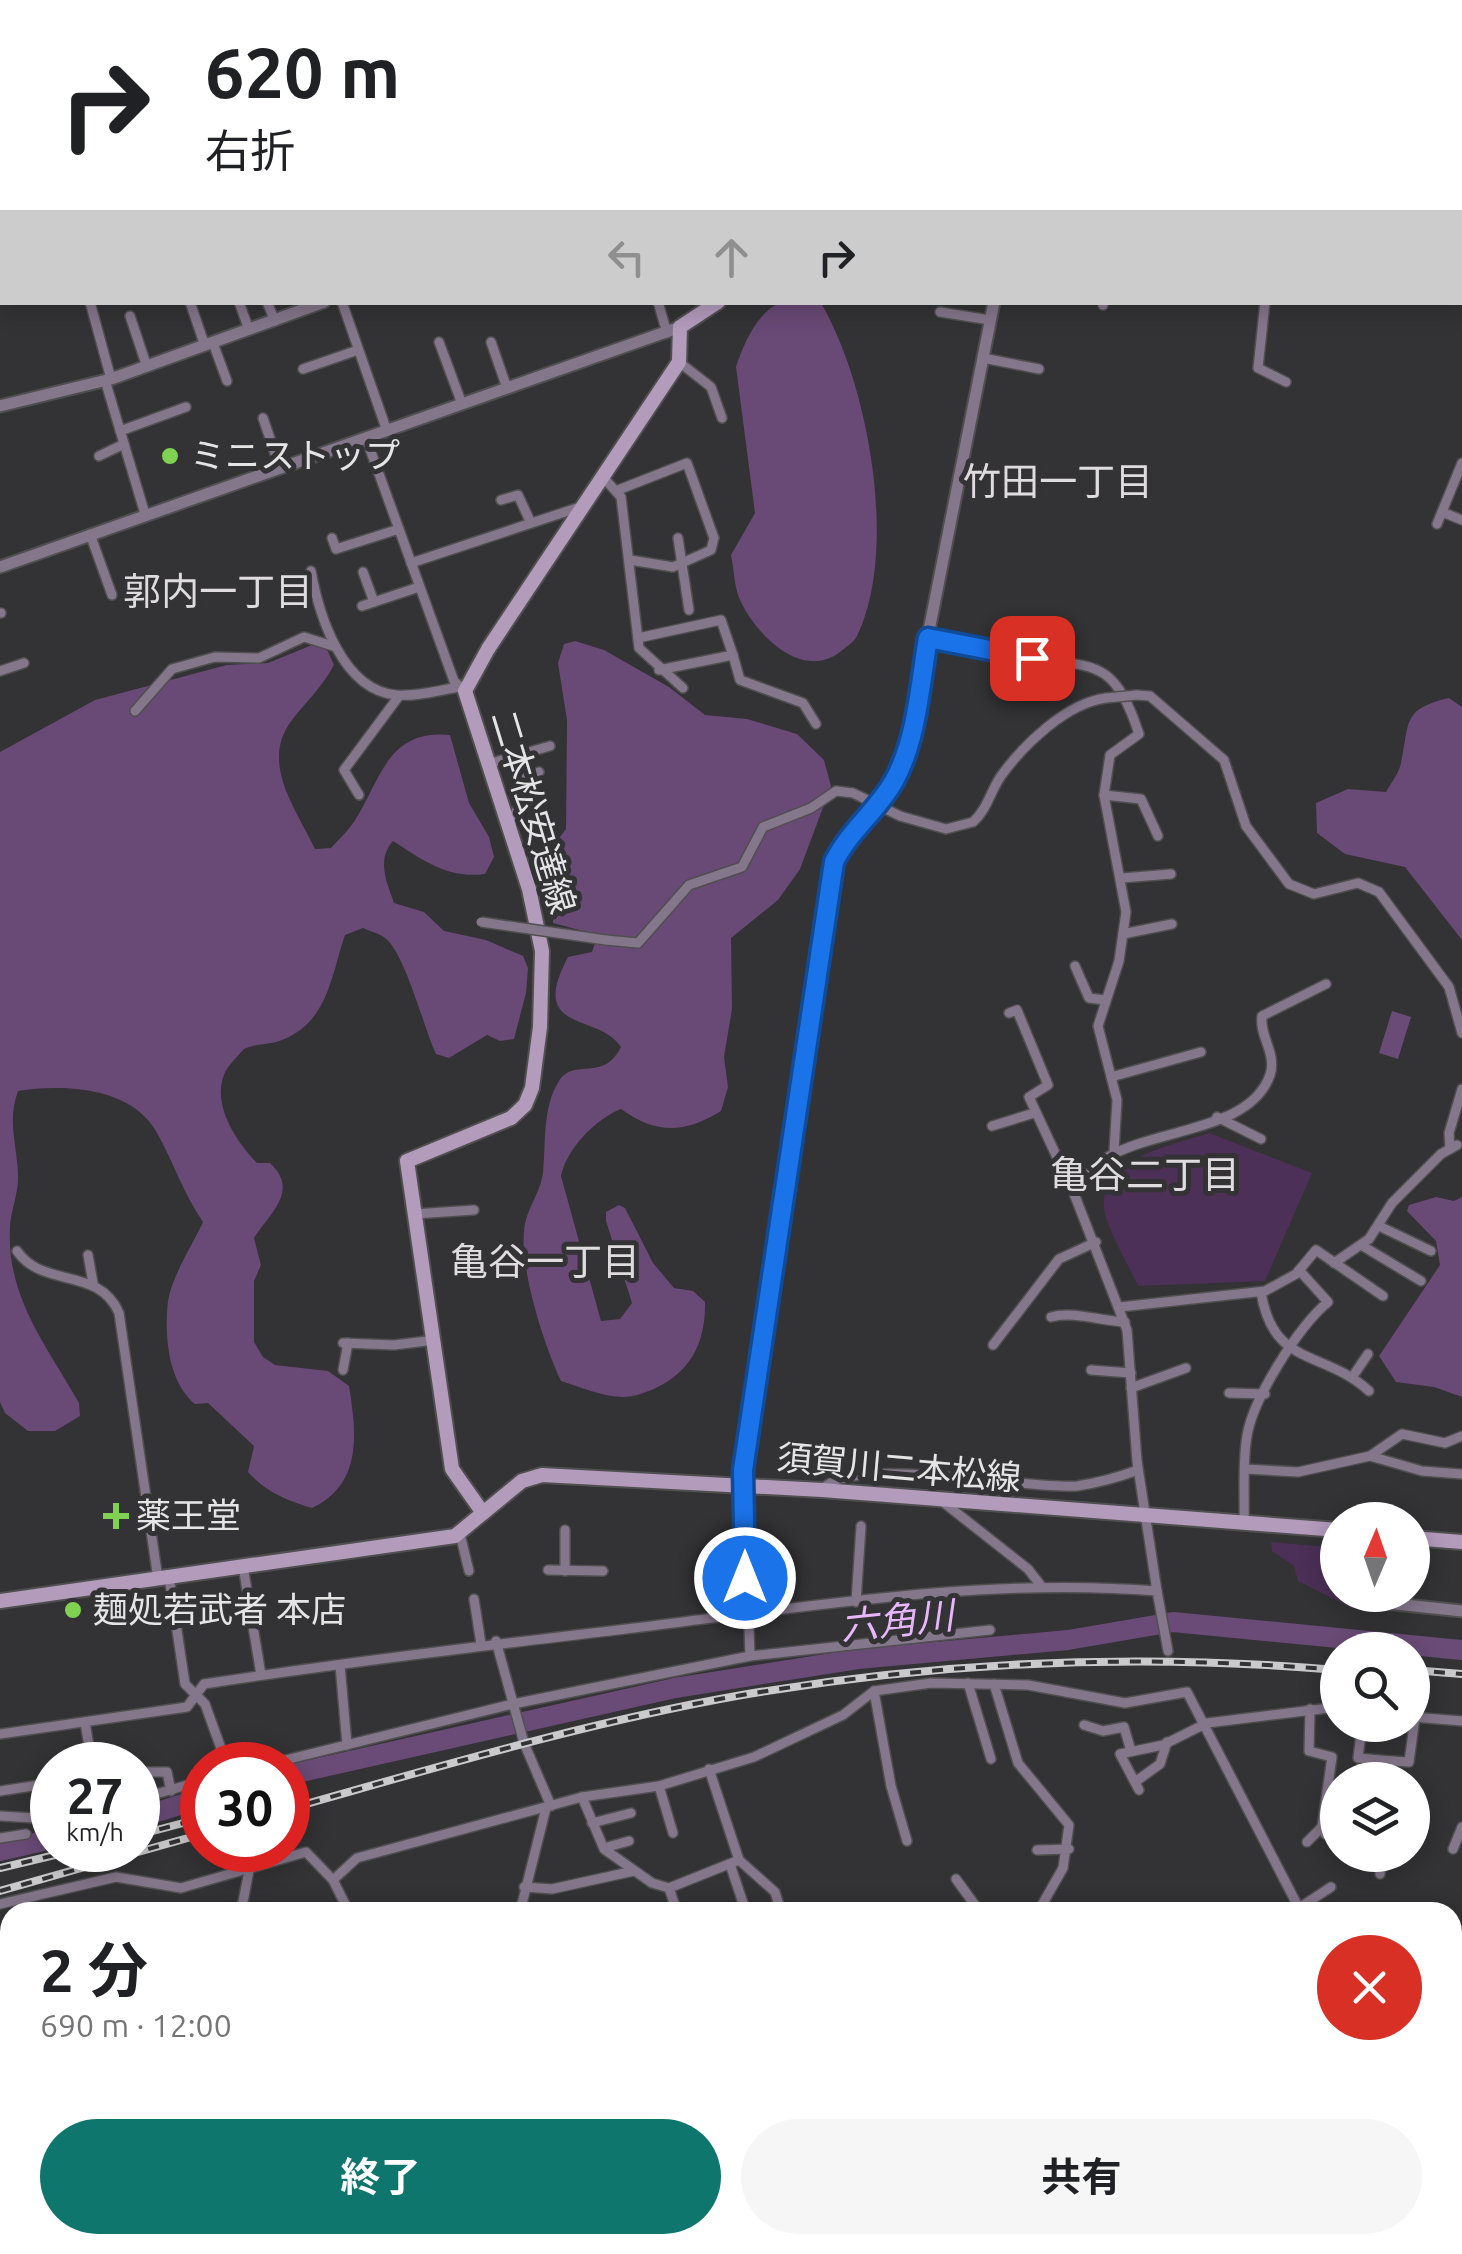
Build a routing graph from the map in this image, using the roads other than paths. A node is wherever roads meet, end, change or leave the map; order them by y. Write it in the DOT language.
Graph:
graph roads {
  1 [pos="91,305"];
  2 [pos="191,305"];
  3 [pos="240,305"];
  4 [pos="268,305"];
  5 [pos="316,305"];
  6 [pos="343,305"];
  7 [pos="660,305"];
  8 [pos="713,305"];
  9 [pos="993,305"];
  10 [pos="1264,305"];
  11 [pos="940,312"];
  12 [pos="130,316"];
  13 [pos="990,320"];
  14 [pos="275,321"];
  15 [pos="249,330"];
  16 [pos="673,330"];
  17 [pos="439,342"];
  18 [pos="491,342"];
  19 [pos="209,345"];
  20 [pos="358,350"];
  21 [pos="983,358"];
  22 [pos="679,362"];
  23 [pos="147,367"];
  24 [pos="303,369"];
  25 [pos="1039,369"];
  26 [pos="108,380"];
  27 [pos="227,381"];
  28 [pos="1286,382"];
  29 [pos="507,388"];
  30 [pos="462,404"];
  31 [pos="0,406"];
  32 [pos="186,407"];
  33 [pos="262,418"];
  34 [pos="722,418"];
  35 [pos="386,430"];
  36 [pos="120,431"];
  37 [pos="366,438"];
  38 [pos="124,444"];
  39 [pos="98,456"];
  40 [pos="1462,463"];
  41 [pos="280,468"];
  42 [pos="603,476"];
  43 [pos="618,490"];
  44 [pos="501,500"];
  45 [pos="583,506"];
  46 [pos="1442,512"];
  47 [pos="145,514"];
  48 [pos="1462,520"];
  49 [pos="530,521"];
  50 [pos="1437,524"];
  51 [pos="399,530"];
  52 [pos="90,534"];
  53 [pos="332,538"];
  54 [pos="678,538"];
  55 [pos="630,560"];
  56 [pos="684,562"];
  57 [pos="411,564"];
  58 [pos="0,567"];
  59 [pos="311,571"];
  60 [pos="363,572"];
  61 [pos="419,587"];
  62 [pos="112,595"];
  63 [pos="374,602"];
  64 [pos="362,606"];
  65 [pos="689,610"];
  66 [pos="638,638"];
  67 [pos="928,638"];
  68 [pos="336,647"];
  69 [pos="733,655"];
  70 [pos="24,663"];
  71 [pos="659,670"];
  72 [pos="0,671"];
  73 [pos="682,688"];
  74 [pos="462,689"];
  75 [pos="399,696"];
  76 [pos="135,710"];
  77 [pos="816,724"];
  78 [pos="550,746"];
  79 [pos="488,764"];
  80 [pos="539,772"];
  81 [pos="1104,795"];
  82 [pos="359,796"];
  83 [pos="509,828"];
  84 [pos="1158,836"];
  85 [pos="1170,874"];
  86 [pos="1122,878"];
  87 [pos="481,922"];
  88 [pos="1172,924"];
  89 [pos="1123,934"];
  90 [pos="1075,966"];
  91 [pos="1326,984"];
  92 [pos="1105,1000"];
  93 [pos="1008,1013"];
  94 [pos="1462,1033"];
  95 [pos="1201,1052"];
  96 [pos="1111,1077"];
  97 [pos="1462,1089"];
  98 [pos="1034,1112"];
  99 [pos="1217,1117"];
  100 [pos="992,1126"];
  101 [pos="1261,1138"];
  102 [pos="1114,1152"];
  103 [pos="1075,1196"];
  104 [pos="474,1210"];
  105 [pos="414,1214"];
  106 [pos="1379,1226"];
  107 [pos="1096,1242"];
  108 [pos="1361,1245"];
  109 [pos="17,1251"];
  110 [pos="1431,1251"];
  111 [pos="88,1254"];
  112 [pos="1334,1264"];
  113 [pos="1299,1270"];
  114 [pos="1422,1281"];
  115 [pos="93,1284"];
  116 [pos="1261,1292"];
  117 [pos="1383,1296"];
  118 [pos="1120,1307"];
  119 [pos="1052,1317"];
  120 [pos="1125,1322"];
  121 [pos="434,1340"];
  122 [pos="993,1345"];
  123 [pos="1288,1350"];
  124 [pos="1368,1354"];
  125 [pos="1186,1368"];
  126 [pos="343,1370"];
  127 [pos="1091,1370"];
  128 [pos="1131,1373"];
  129 [pos="1353,1376"];
  130 [pos="1131,1388"];
  131 [pos="1369,1391"];
  132 [pos="1229,1394"];
  133 [pos="1265,1394"];
  134 [pos="1462,1436"];
  135 [pos="1370,1456"];
  136 [pos="1246,1469"];
  137 [pos="1138,1470"];
  138 [pos="1462,1474"];
  139 [pos="744,1486"];
  140 [pos="822,1490"];
  141 [pos="943,1502"];
  142 [pos="483,1513"];
  143 [pos="1143,1516"];
  144 [pos="1244,1524"];
  145 [pos="861,1526"];
  146 [pos="565,1530"];
  147 [pos="1320,1531"];
  148 [pos="460,1534"];
  149 [pos="1430,1539"];
  150 [pos="1462,1542"];
  151 [pos="243,1566"];
  152 [pos="548,1570"];
  153 [pos="565,1570"];
  154 [pos="470,1571"];
  155 [pos="603,1571"];
  156 [pos="164,1578"];
  157 [pos="1042,1587"];
  158 [pos="1157,1591"];
  159 [pos="474,1600"];
  160 [pos="0,1601"];
  161 [pos="856,1602"];
  162 [pos="1430,1608"];
  163 [pos="1462,1611"];
  164 [pos="746,1612"];
  165 [pos="990,1630"];
  166 [pos="496,1642"];
  167 [pos="481,1644"];
  168 [pos="1168,1651"];
  169 [pos="750,1656"];
  170 [pos="340,1665"];
  171 [pos="261,1675"];
  172 [pos="968,1683"];
  173 [pos="994,1684"];
  174 [pos="874,1691"];
  175 [pos="196,1695"];
  176 [pos="512,1704"];
  177 [pos="1320,1708"];
  178 [pos="1310,1709"];
  179 [pos="1430,1719"];
  180 [pos="1462,1720"];
  181 [pos="86,1722"];
  182 [pos="1207,1723"];
  183 [pos="1084,1725"];
  184 [pos="0,1734"];
  185 [pos="89,1742"];
  186 [pos="219,1742"];
  187 [pos="1167,1742"];
  188 [pos="1360,1742"];
  189 [pos="347,1745"];
  190 [pos="1131,1751"];
  191 [pos="310,1754"];
  192 [pos="991,1758"];
  193 [pos="1392,1762"];
  194 [pos="709,1769"];
  195 [pos="160,1772"];
  196 [pos="30,1786"];
  197 [pos="659,1786"];
  198 [pos="180,1787"];
  199 [pos="171,1790"];
  200 [pos="0,1791"];
  201 [pos="160,1793"];
  202 [pos="582,1797"];
  203 [pos="548,1806"];
  204 [pos="632,1813"];
  205 [pos="0,1816"];
  206 [pos="30,1818"];
  207 [pos="592,1823"];
  208 [pos="673,1833"];
  209 [pos="1461,1833"];
  210 [pos="26,1834"];
  211 [pos="0,1838"];
  212 [pos="907,1840"];
  213 [pos="629,1841"];
  214 [pos="1307,1842"];
  215 [pos="604,1848"];
  216 [pos="1069,1849"];
  217 [pos="1453,1849"];
  218 [pos="1037,1850"];
  219 [pos="310,1854"];
  220 [pos="735,1862"];
  221 [pos="234,1872"];
  222 [pos="252,1872"];
  223 [pos="634,1872"];
  224 [pos="956,1879"];
  225 [pos="333,1880"];
  226 [pos="524,1887"];
  227 [pos="668,1888"];
  228 [pos="1331,1888"];
  229 [pos="9,1902"];
  230 [pos="244,1902"];
  231 [pos="344,1902"];
  232 [pos="522,1902"];
  233 [pos="673,1902"];
  234 [pos="744,1902"];
  235 [pos="778,1902"];
  236 [pos="973,1902"];
  237 [pos="1045,1902"];
  238 [pos="1296,1902"];
  239 [pos="1311,1902"];
  1 -- 26 [label="street"];
  2 -- 19 [label="street"];
  3 -- 15 [label="street"];
  4 -- 14 [label="street"];
  5 -- 14 [label="street"];
  6 -- 20 [label="street"];
  7 -- 16 [label="street"];
  8 -- 16 [label="main road"];
  9 -- 13 [label="street"];
  10 -- 28 [label="street"];
  11 -- 13 [label="street"];
  12 -- 23 [label="street"];
  13 -- 21 [label="street"];
  14 -- 15 [label="street"];
  15 -- 19 [label="street"];
  16 -- 22 [label="main road"];
  16 -- 29 [label="street"];
  17 -- 30 [label="street"];
  18 -- 29 [label="street"];
  19 -- 23 [label="street"];
  19 -- 27 [label="street"];
  20 -- 24 [label="street"];
  20 -- 35 [label="street"];
  21 -- 25 [label="street"];
  21 -- 67 [label="street"];
  22 -- 34 [label="street"];
  22 -- 42 [label="main road, 二本松安達線"];
  23 -- 26 [label="street"];
  26 -- 31 [label="street"];
  26 -- 36 [label="street"];
  29 -- 30 [label="street"];
  30 -- 35 [label="street"];
  32 -- 36 [label="street"];
  33 -- 41 [label="street"];
  35 -- 37 [label="street"];
  36 -- 38 [label="street"];
  37 -- 41 [label="street"];
  37 -- 51 [label="street"];
  38 -- 39 [label="street"];
  38 -- 47 [label="street"];
  40 -- 46 [label="street"];
  41 -- 47 [label="street"];
  42 -- 43 [label="street"];
  42 -- 45 [label="main road, 二本松安達線"];
  43 -- 55 [label="street"];
  43 -- 56 [label="street"];
  44 -- 49 [label="street"];
  45 -- 49 [label="street"];
  45 -- 74 [label="main road, 二本松安達線"];
  46 -- 48 [label="street"];
  46 -- 50 [label="street"];
  47 -- 52 [label="street"];
  49 -- 57 [label="street"];
  51 -- 53 [label="street"];
  51 -- 57 [label="street"];
  52 -- 58 [label="street"];
  52 -- 62 [label="street"];
  54 -- 56 [label="street"];
  55 -- 56 [label="street"];
  55 -- 66 [label="street"];
  56 -- 65 [label="street"];
  57 -- 61 [label="street"];
  59 -- 68 [label="street"];
  60 -- 63 [label="street"];
  61 -- 63 [label="street"];
  61 -- 74 [label="street"];
  63 -- 64 [label="street"];
  66 -- 69 [label="street"];
  66 -- 71 [label="street"];
  67 -- 81 [label="street"];
  67 -- 139 [label="street"];
  68 -- 75 [label="street"];
  68 -- 76 [label="street"];
  69 -- 71 [label="street"];
  69 -- 77 [label="street"];
  70 -- 72 [label="street"];
  71 -- 73 [label="street"];
  74 -- 75 [label="street"];
  74 -- 79 [label="main road, 二本松安達線"];
  75 -- 82 [label="street"];
  78 -- 79 [label="street"];
  79 -- 83 [label="main road, 二本松安達線"];
  80 -- 83 [label="street"];
  81 -- 84 [label="street"];
  81 -- 86 [label="street"];
  83 -- 105 [label="main road, 二本松安達線"];
  85 -- 86 [label="street"];
  86 -- 89 [label="street"];
  87 -- 94 [label="street, bridge"];
  88 -- 89 [label="street"];
  89 -- 92 [label="street"];
  90 -- 92 [label="street"];
  91 -- 99 [label="street"];
  92 -- 96 [label="street"];
  93 -- 98 [label="street"];
  95 -- 96 [label="street"];
  96 -- 102 [label="street"];
  97 -- 106 [label="street"];
  98 -- 100 [label="street"];
  98 -- 103 [label="street"];
  99 -- 101 [label="street"];
  99 -- 102 [label="street"];
  102 -- 103 [label="street"];
  103 -- 107 [label="street"];
  104 -- 105 [label="street"];
  105 -- 121 [label="main road, 二本松安達線"];
  106 -- 108 [label="street"];
  106 -- 110 [label="street"];
  107 -- 118 [label="street"];
  107 -- 122 [label="street"];
  108 -- 112 [label="street"];
  108 -- 114 [label="street"];
  109 -- 115 [label="street"];
  111 -- 115 [label="street"];
  112 -- 113 [label="street"];
  112 -- 117 [label="street"];
  113 -- 116 [label="street"];
  113 -- 123 [label="street"];
  115 -- 156 [label="street"];
  116 -- 118 [label="street"];
  116 -- 123 [label="street"];
  118 -- 120 [label="street"];
  119 -- 120 [label="street"];
  120 -- 128 [label="street"];
  121 -- 126 [label="street"];
  121 -- 142 [label="main road, 二本松安達線"];
  123 -- 129 [label="street"];
  123 -- 133 [label="street"];
  124 -- 129 [label="street"];
  125 -- 130 [label="street"];
  127 -- 128 [label="street"];
  128 -- 130 [label="street"];
  129 -- 131 [label="street"];
  130 -- 137 [label="street"];
  132 -- 133 [label="street"];
  133 -- 136 [label="street"];
  134 -- 135 [label="street"];
  135 -- 136 [label="street"];
  135 -- 138 [label="street"];
  136 -- 144 [label="street"];
  137 -- 140 [label="street"];
  137 -- 143 [label="street"];
  139 -- 140 [label="main road, 須賀川二本松線"];
  139 -- 142 [label="main road, 須賀川二本松線"];
  139 -- 164 [label="street"];
  140 -- 141 [label="main road, 須賀川二本松線"];
  141 -- 143 [label="main road, 須賀川二本松線"];
  141 -- 157 [label="street"];
  142 -- 148 [label="main road, 須賀川二本松線"];
  143 -- 144 [label="main road, 須賀川二本松線"];
  143 -- 158 [label="street"];
  144 -- 147 [label="main road, 須賀川二本松線"];
  145 -- 161 [label="street"];
  146 -- 153 [label="street"];
  148 -- 151 [label="main road"];
  148 -- 154 [label="street"];
  149 -- 150 [label="main road"];
  151 -- 156 [label="main road"];
  151 -- 171 [label="street"];
  152 -- 153 [label="street"];
  153 -- 155 [label="street"];
  156 -- 160 [label="main road"];
  156 -- 175 [label="street"];
  157 -- 158 [label="street"];
  157 -- 161 [label="street"];
  158 -- 168 [label="street"];
  159 -- 167 [label="street"];
  161 -- 164 [label="street"];
  162 -- 163 [label="street"];
  164 -- 166 [label="street"];
  164 -- 169 [label="street"];
  165 -- 169 [label="street"];
  166 -- 167 [label="street"];
  166 -- 176 [label="street"];
  167 -- 170 [label="street"];
  169 -- 176 [label="street"];
  170 -- 171 [label="street"];
  170 -- 189 [label="street"];
  171 -- 175 [label="street"];
  172 -- 173 [label="street"];
  172 -- 174 [label="street"];
  172 -- 192 [label="street"];
  173 -- 182 [label="street"];
  173 -- 216 [label="street"];
  174 -- 194 [label="street"];
  174 -- 212 [label="street"];
  175 -- 181 [label="street"];
  175 -- 186 [label="street"];
  176 -- 189 [label="street"];
  176 -- 203 [label="street"];
  177 -- 178 [label="street"];
  178 -- 182 [label="street"];
  178 -- 214 [label="street"];
  179 -- 180 [label="street"];
  181 -- 184 [label="street"];
  181 -- 185 [label="street"];
  182 -- 187 [label="street"];
  182 -- 238 [label="street"];
  183 -- 190 [label="street"];
  187 -- 190 [label="street"];
  187 -- 190 [label="street"];
  188 -- 193 [label="street"];
  189 -- 191 [label="street"];
  194 -- 197 [label="street"];
  194 -- 220 [label="street"];
  195 -- 199 [label="street"];
  196 -- 200 [label="street"];
  197 -- 202 [label="street"];
  197 -- 208 [label="street"];
  198 -- 199 [label="street"];
  199 -- 201 [label="street"];
  202 -- 203 [label="street"];
  202 -- 207 [label="street"];
  203 -- 225 [label="street"];
  203 -- 226 [label="street"];
  204 -- 207 [label="street"];
  205 -- 206 [label="street"];
  207 -- 215 [label="street"];
  209 -- 217 [label="street"];
  210 -- 211 [label="street"];
  213 -- 215 [label="street"];
  215 -- 223 [label="street"];
  216 -- 218 [label="street"];
  216 -- 237 [label="street"];
  219 -- 225 [label="street"];
  220 -- 227 [label="street"];
  220 -- 234 [label="street"];
  220 -- 235 [label="street"];
  221 -- 229 [label="street"];
  222 -- 230 [label="street"];
  223 -- 226 [label="street"];
  223 -- 227 [label="street"];
  224 -- 236 [label="street"];
  225 -- 231 [label="street"];
  226 -- 232 [label="street"];
  227 -- 233 [label="street"];
  228 -- 239 [label="street"];
}
